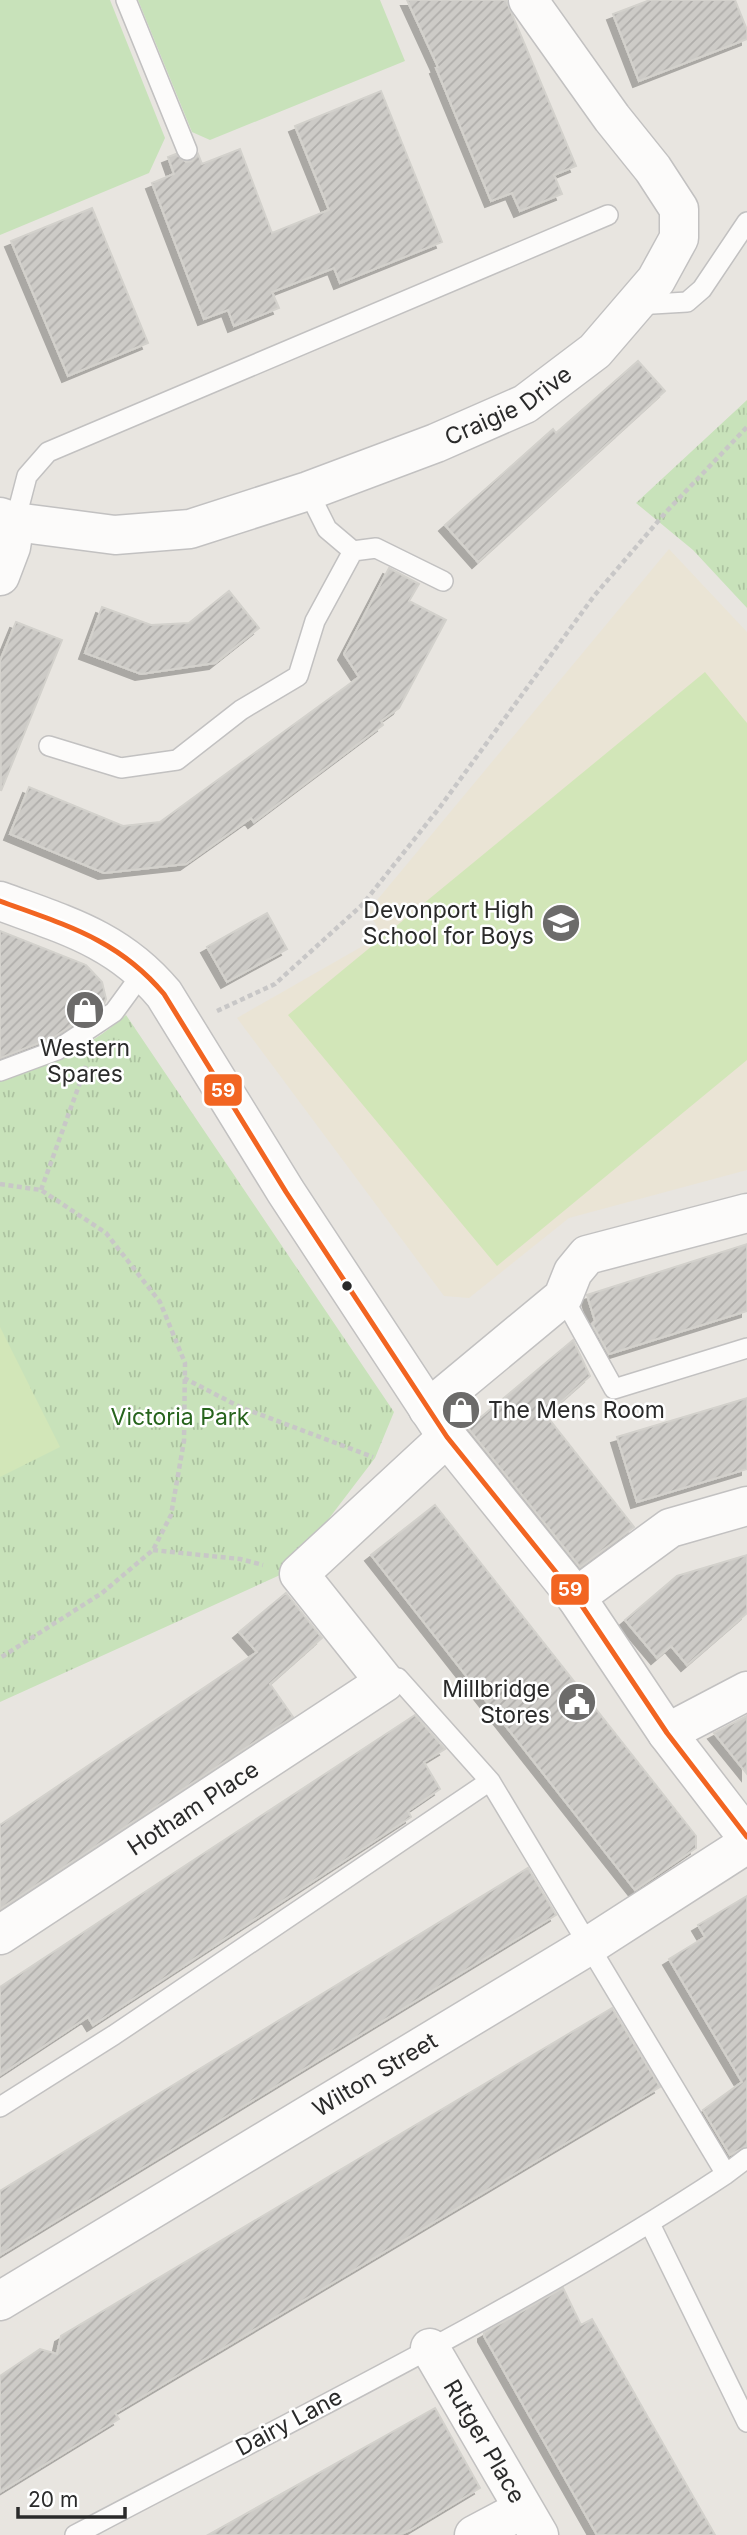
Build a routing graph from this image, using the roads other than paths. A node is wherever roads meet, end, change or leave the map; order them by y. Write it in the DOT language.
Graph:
graph roads {
  1 [pos="126,0"];
  2 [pos="535,3"];
  3 [pos="187,150"];
  4 [pos="608,215"];
  5 [pos="747,222"];
  6 [pos="636,305"];
  7 [pos="308,491"];
  8 [pos="7,519"];
  9 [pos="353,551"];
  10 [pos="0,576"];
  11 [pos="443,581"];
  12 [pos="49,746"];
  13 [pos="0,901"];
  14 [pos="154,983"];
  15 [pos="0,1071"];
  16 [pos="747,1213"];
  17 [pos="563,1297"];
  18 [pos="747,1348"];
  19 [pos="438,1423"];
  20 [pos="747,1506"];
  21 [pos="576,1597"];
  22 [pos="385,1682"];
  23 [pos="747,1691"];
  24 [pos="667,1733"];
  25 [pos="490,1781"];
  26 [pos="747,1837"];
  27 [pos="747,1844"];
  28 [pos="0,1935"];
  29 [pos="590,1945"];
  30 [pos="0,2107"];
  31 [pos="747,2158"];
  32 [pos="726,2174"];
  33 [pos="650,2224"];
  34 [pos="0,2301"];
  35 [pos="430,2348"];
  36 [pos="747,2422"];
  37 [pos="531,2522"];
  38 [pos="75,2535"];
  39 [pos="474,2535"];
  1 -- 3 [label="lane"];
  2 -- 6 [label="street, Craigie Drive"];
  4 -- 8 [label="lane"];
  5 -- 6 [label="lane"];
  6 -- 7 [label="street, Craigie Drive"];
  7 -- 8 [label="street, Craigie Drive"];
  7 -- 9 [label="lane"];
  8 -- 10 [label="street"];
  9 -- 11 [label="lane"];
  9 -- 12 [label="lane"];
  13 -- 14 [label="street"];
  14 -- 15 [label="lane"];
  14 -- 19 [label="street"];
  16 -- 17 [label="street"];
  17 -- 18 [label="lane"];
  17 -- 19 [label="street"];
  19 -- 21 [label="street"];
  19 -- 22 [label="street"];
  20 -- 21 [label="street"];
  21 -- 24 [label="street"];
  22 -- 25 [label="lane"];
  22 -- 28 [label="street, Hotham Place"];
  23 -- 24 [label="street"];
  24 -- 26 [label="street"];
  25 -- 29 [label="lane"];
  25 -- 30 [label="lane"];
  27 -- 29 [label="street, Wilton Street"];
  29 -- 32 [label="lane"];
  29 -- 34 [label="street, Wilton Street"];
  31 -- 32 [label="lane, Dairy Lane"];
  32 -- 33 [label="lane, Dairy Lane"];
  33 -- 35 [label="lane, Dairy Lane"];
  33 -- 36 [label="lane"];
  35 -- 37 [label="street, Rutger Place"];
  35 -- 38 [label="lane, Dairy Lane"];
  37 -- 39 [label="street"];
}
